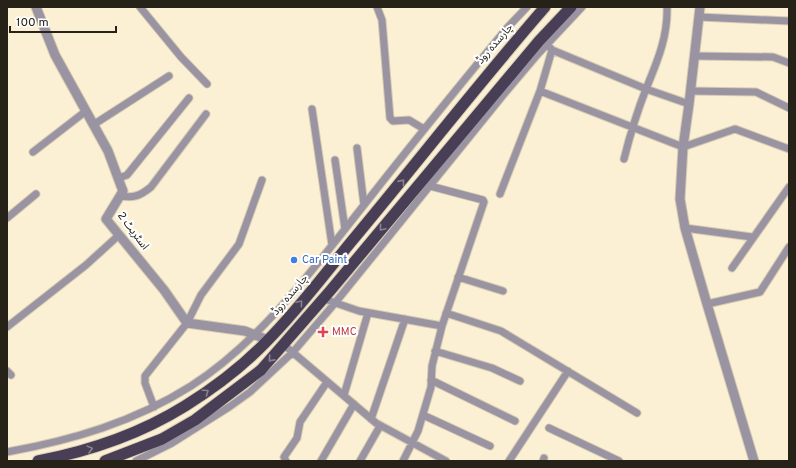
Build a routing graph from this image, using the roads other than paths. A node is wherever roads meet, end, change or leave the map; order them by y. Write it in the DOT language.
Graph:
graph roads {
  1 [pos="36,7"];
  2 [pos="140,7"];
  3 [pos="377,7"];
  4 [pos="526,7"];
  5 [pos="545,7"];
  6 [pos="571,7"];
  7 [pos="582,7"];
  8 [pos="667,7"];
  9 [pos="700,7"];
  10 [pos="699,17"];
  11 [pos="789,21"];
  12 [pos="547,44"];
  13 [pos="552,50"];
  14 [pos="694,56"];
  15 [pos="789,63"];
  16 [pos="169,76"];
  17 [pos="207,84"];
  18 [pos="646,89"];
  19 [pos="540,91"];
  20 [pos="690,91"];
  21 [pos="189,98"];
  22 [pos="690,104"];
  23 [pos="789,108"];
  24 [pos="312,109"];
  25 [pos="86,111"];
  26 [pos="206,114"];
  27 [pos="93,125"];
  28 [pos="632,128"];
  29 [pos="424,129"];
  30 [pos="683,147"];
  31 [pos="357,148"];
  32 [pos="789,149"];
  33 [pos="33,152"];
  34 [pos="624,159"];
  35 [pos="335,160"];
  36 [pos="118,178"];
  37 [pos="262,180"];
  38 [pos="430,186"];
  39 [pos="789,187"];
  40 [pos="36,194"];
  41 [pos="500,194"];
  42 [pos="120,196"];
  43 [pos="384,203"];
  44 [pos="364,205"];
  45 [pos="7,208"];
  46 [pos="396,213"];
  47 [pos="9,216"];
  48 [pos="685,228"];
  49 [pos="345,229"];
  50 [pos="119,235"];
  51 [pos="752,237"];
  52 [pos="332,245"];
  53 [pos="789,247"];
  54 [pos="732,268"];
  55 [pos="458,277"];
  56 [pos="503,291"];
  57 [pos="324,299"];
  58 [pos="335,303"];
  59 [pos="707,304"];
  60 [pos="368,313"];
  61 [pos="446,313"];
  62 [pos="405,319"];
  63 [pos="187,323"];
  64 [pos="442,326"];
  65 [pos="7,327"];
  66 [pos="254,335"];
  67 [pos="268,340"];
  68 [pos="284,345"];
  69 [pos="435,351"];
  70 [pos="293,352"];
  71 [pos="568,371"];
  72 [pos="431,380"];
  73 [pos="520,381"];
  74 [pos="327,382"];
  75 [pos="344,395"];
  76 [pos="354,404"];
  77 [pos="154,407"];
  78 [pos="637,413"];
  79 [pos="423,415"];
  80 [pos="371,419"];
  81 [pos="515,422"];
  82 [pos="380,426"];
  83 [pos="549,428"];
  84 [pos="412,444"];
  85 [pos="490,446"];
  86 [pos="7,452"];
  87 [pos="145,455"];
  88 [pos="38,461"];
  89 [pos="105,461"];
  90 [pos="136,461"];
  91 [pos="286,461"];
  92 [pos="321,461"];
  93 [pos="360,461"];
  94 [pos="403,461"];
  95 [pos="446,461"];
  96 [pos="509,461"];
  97 [pos="618,461"];
  98 [pos="754,461"];
  1 -- 25 [label="street, اسٹریٹ 2"];
  2 -- 17 [label="street"];
  3 -- 29 [label="street"];
  4 -- 29 [label="street"];
  43 -- 5 [label="highway, چارسدہ روڈ, one-way"];
  6 -- 46 [label="highway"];
  7 -- 12 [label="street"];
  8 -- 18 [label="street"];
  9 -- 10 [label="street"];
  10 -- 11 [label="street"];
  10 -- 14 [label="street"];
  12 -- 13 [label="street"];
  12 -- 38 [label="street"];
  13 -- 18 [label="street"];
  13 -- 19 [label="street"];
  14 -- 15 [label="street"];
  14 -- 20 [label="street"];
  16 -- 27 [label="street"];
  18 -- 22 [label="street"];
  18 -- 28 [label="street"];
  19 -- 28 [label="street"];
  19 -- 41 [label="street"];
  20 -- 22 [label="street"];
  20 -- 23 [label="street"];
  21 -- 36 [label="street"];
  22 -- 30 [label="street"];
  24 -- 52 [label="street"];
  25 -- 27 [label="street, اسٹریٹ 2"];
  25 -- 33 [label="street"];
  26 -- 42 [label="street"];
  27 -- 36 [label="street, اسٹریٹ 2"];
  28 -- 30 [label="street"];
  28 -- 34 [label="street"];
  29 -- 44 [label="street"];
  30 -- 32 [label="street"];
  30 -- 48 [label="street"];
  31 -- 44 [label="street"];
  35 -- 49 [label="street"];
  36 -- 42 [label="street, اسٹریٹ 2"];
  37 -- 63 [label="street"];
  38 -- 55 [label="street"];
  38 -- 58 [label="street"];
  39 -- 51 [label="street"];
  40 -- 47 [label="street"];
  42 -- 50 [label="street, اسٹریٹ 2"];
  43 -- 46 [label="highway"];
  67 -- 43 [label="highway, چارسدہ روڈ, one-way"];
  44 -- 49 [label="street"];
  45 -- 47 [label="street"];
  46 -- 57 [label="highway, one-way"];
  48 -- 51 [label="street"];
  48 -- 59 [label="street"];
  49 -- 52 [label="street"];
  50 -- 63 [label="street, اسٹریٹ 2"];
  50 -- 65 [label="street"];
  51 -- 54 [label="street"];
  52 -- 66 [label="street"];
  53 -- 59 [label="street"];
  55 -- 56 [label="street"];
  55 -- 61 [label="street"];
  57 -- 58 [label="street"];
  57 -- 68 [label="highway"];
  58 -- 60 [label="street"];
  58 -- 70 [label="street"];
  59 -- 98 [label="street"];
  60 -- 62 [label="street"];
  60 -- 75 [label="street"];
  61 -- 64 [label="street"];
  61 -- 71 [label="street"];
  62 -- 64 [label="street"];
  62 -- 80 [label="street"];
  63 -- 66 [label="street"];
  63 -- 77 [label="street"];
  64 -- 69 [label="street"];
  66 -- 67 [label="street"];
  66 -- 77 [label="street"];
  88 -- 67 [label="highway, چارسدہ روڈ, one-way"];
  68 -- 70 [label="street"];
  68 -- 87 [label="highway, one-way"];
  69 -- 72 [label="street"];
  69 -- 73 [label="street"];
  70 -- 74 [label="street"];
  70 -- 87 [label="street"];
  71 -- 78 [label="street"];
  71 -- 96 [label="street"];
  72 -- 79 [label="street"];
  72 -- 81 [label="street"];
  74 -- 75 [label="street"];
  74 -- 91 [label="street"];
  75 -- 76 [label="street"];
  76 -- 80 [label="street"];
  76 -- 92 [label="street"];
  77 -- 86 [label="street"];
  79 -- 84 [label="street"];
  79 -- 85 [label="street"];
  80 -- 82 [label="street"];
  82 -- 84 [label="street"];
  82 -- 93 [label="street"];
  83 -- 97 [label="street"];
  84 -- 94 [label="street"];
  84 -- 95 [label="street"];
  87 -- 89 [label="highway"];
  87 -- 90 [label="street"];
}
